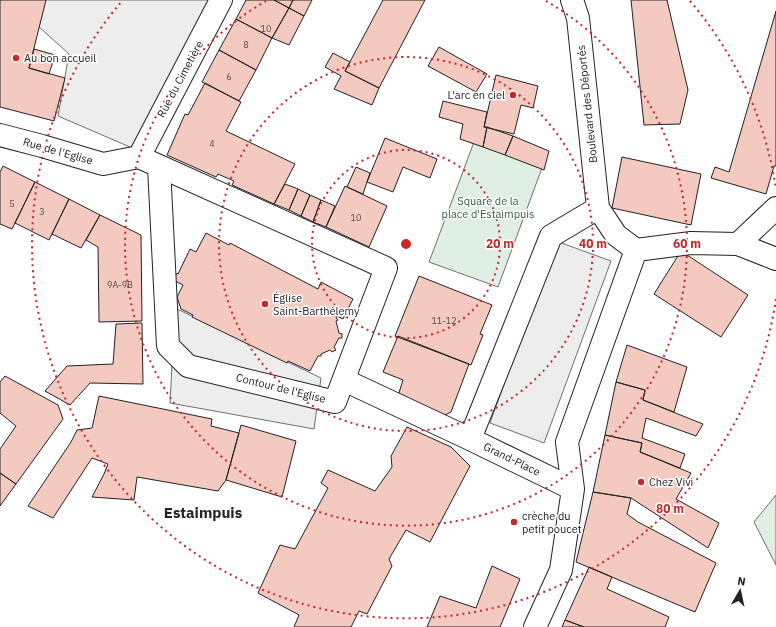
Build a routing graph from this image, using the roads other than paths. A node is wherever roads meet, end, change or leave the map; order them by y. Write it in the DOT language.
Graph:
graph roads {
  1 [pos="222,0"];
  2 [pos="572,0"];
  3 [pos="0,135"];
  4 [pos="139,157"];
  5 [pos="159,167"];
  6 [pos="598,208"];
  7 [pos="776,208"];
  8 [pos="738,244"];
  9 [pos="636,250"];
  10 [pos="776,259"];
  11 [pos="344,380"];
  12 [pos="470,439"];
  13 [pos="572,489"];
  14 [pos="535,627"];
  1 -- 4 [label="street, Rue du Cimetière"];
  2 -- 6 [label="street, Boulevard des Déportés"];
  3 -- 4 [label="street, Rue de l'Eglise"];
  4 -- 5 [label="street, Contour de l'Eglise"];
  5 -- 11 [label="street, Contour de l'Eglise"];
  5 -- 11 [label="street, Contour de l'Eglise"];
  6 -- 9 [label="street"];
  6 -- 12 [label="street, Grand-Place"];
  7 -- 8 [label="street"];
  8 -- 9 [label="street"];
  8 -- 10 [label="street"];
  9 -- 13 [label="street"];
  11 -- 12 [label="street"];
  12 -- 13 [label="street, Grand-Place"];
  13 -- 14 [label="street"];
}
